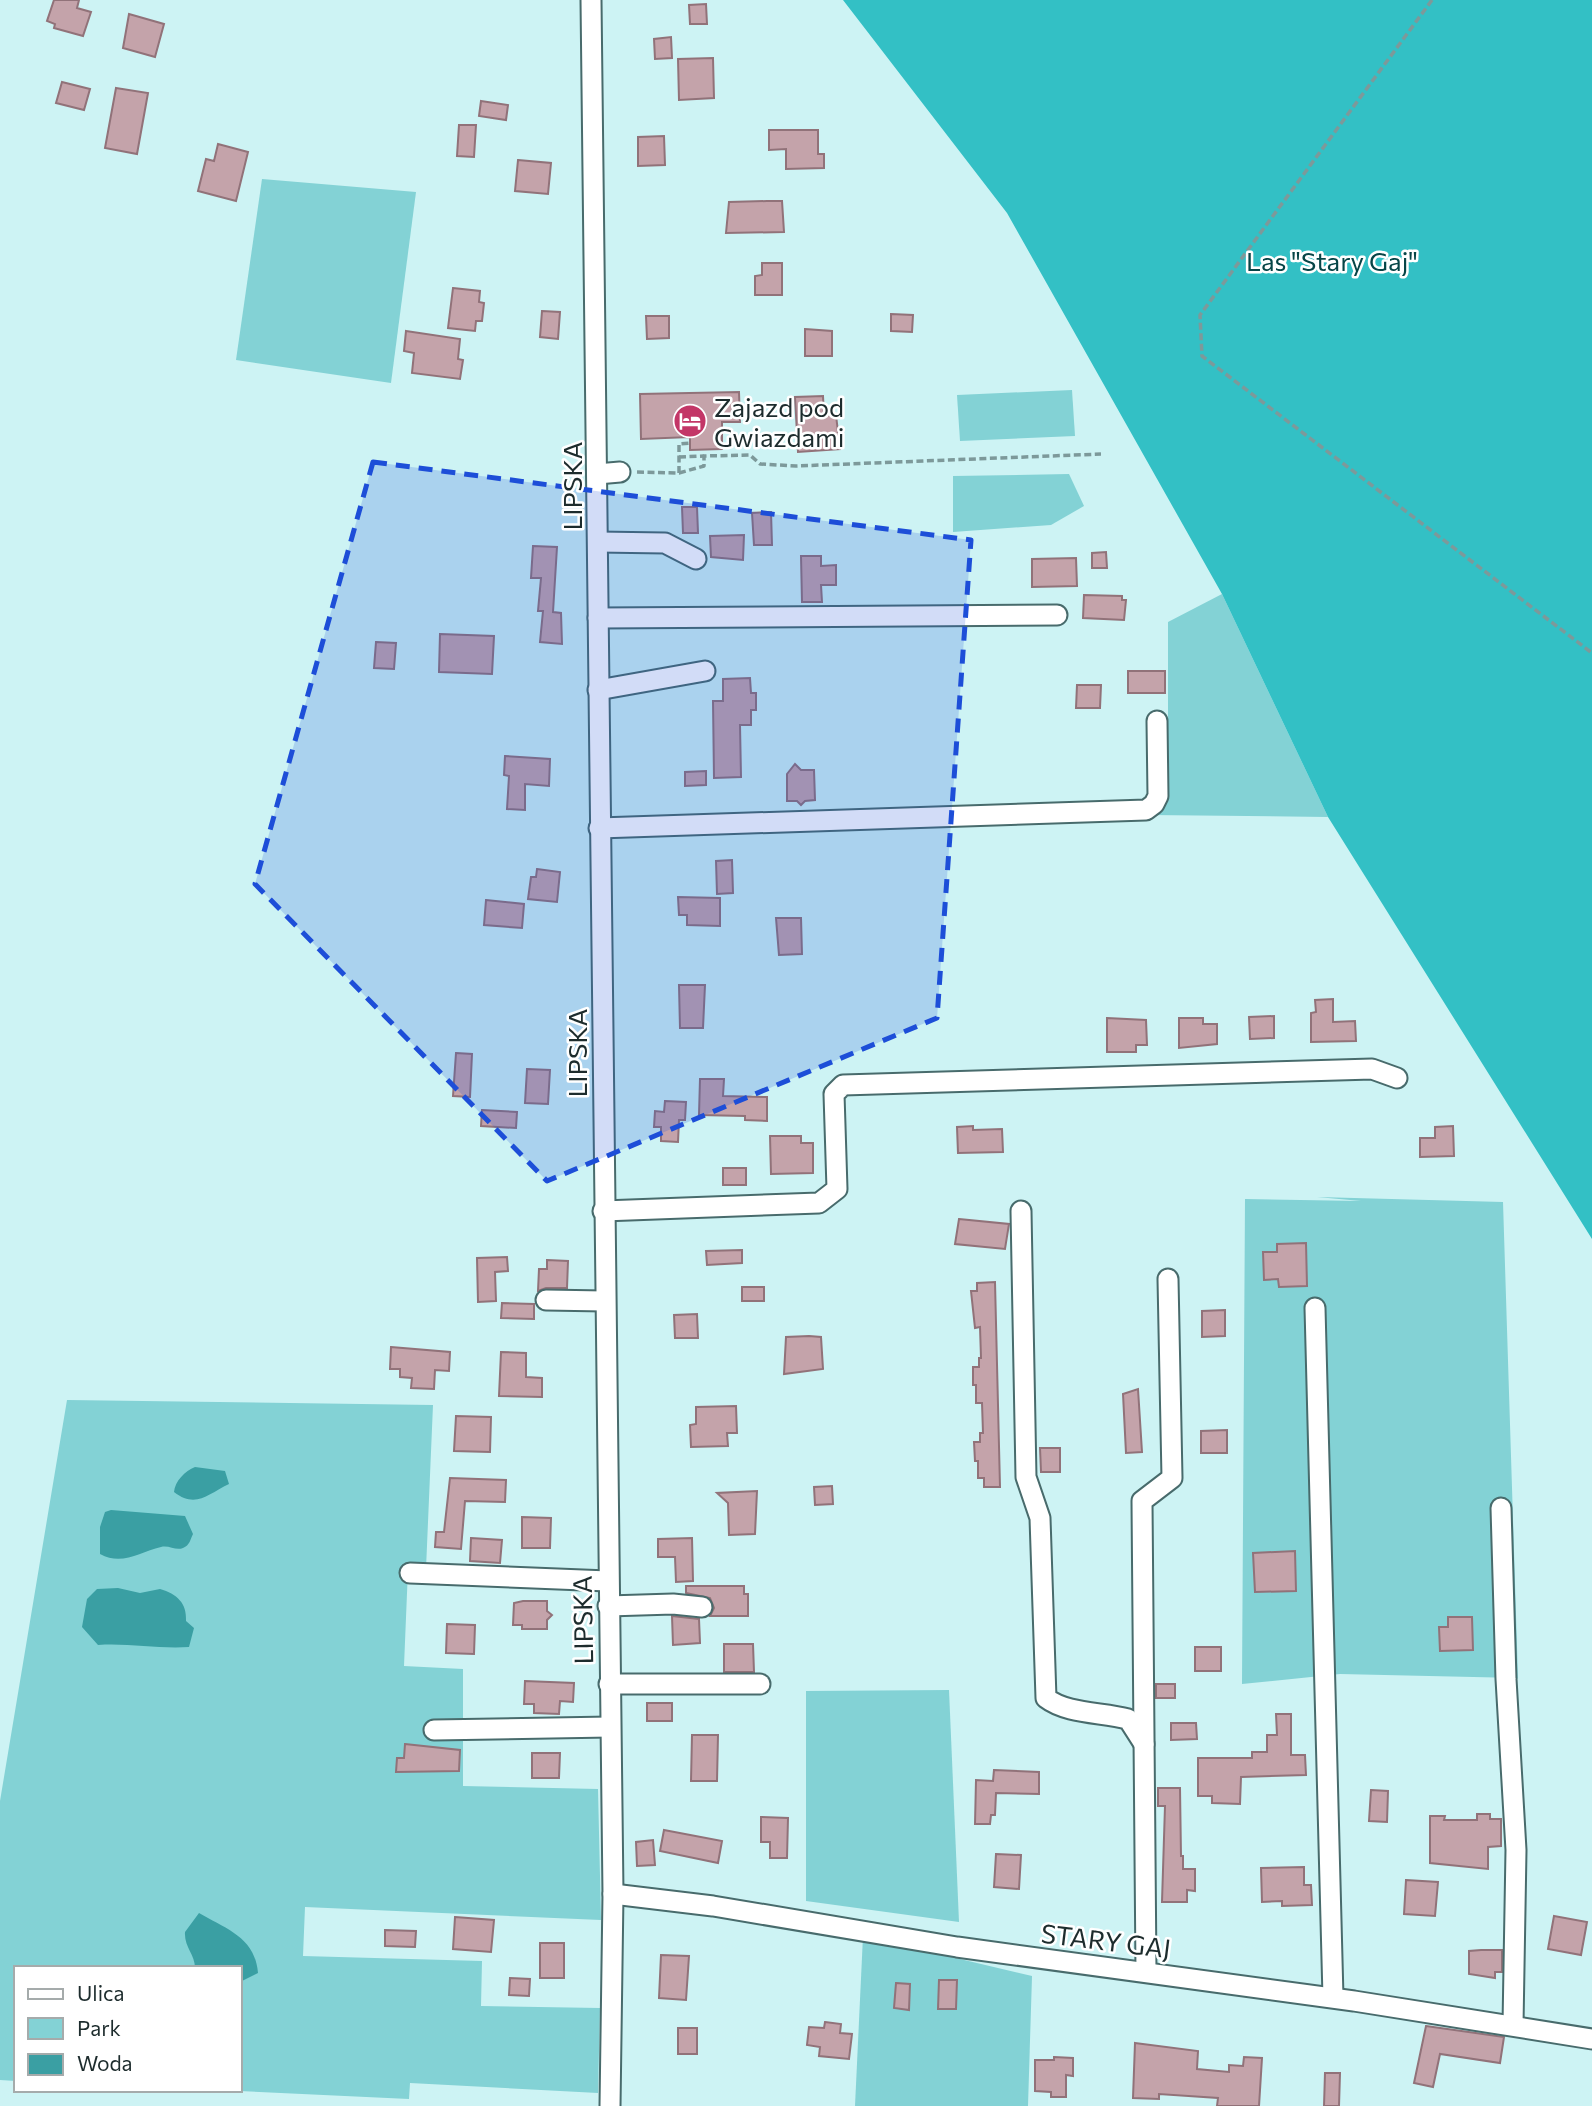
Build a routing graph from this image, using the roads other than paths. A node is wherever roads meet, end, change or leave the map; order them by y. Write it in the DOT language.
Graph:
graph roads {
  1 [pos="591,0"];
  2 [pos="621,472"];
  3 [pos="597,474"];
  4 [pos="598,542"];
  5 [pos="696,559"];
  6 [pos="1057,615"];
  7 [pos="598,618"];
  8 [pos="705,671"];
  9 [pos="598,691"];
  10 [pos="1157,722"];
  11 [pos="598,828"];
  12 [pos="1396,1078"];
  13 [pos="603,1211"];
  14 [pos="1021,1211"];
  15 [pos="1168,1279"];
  16 [pos="546,1300"];
  17 [pos="604,1301"];
  18 [pos="1315,1308"];
  19 [pos="1501,1508"];
  20 [pos="410,1573"];
  21 [pos="608,1581"];
  22 [pos="608,1606"];
  23 [pos="702,1607"];
  24 [pos="609,1684"];
  25 [pos="760,1684"];
  26 [pos="610,1727"];
  27 [pos="434,1730"];
  28 [pos="1144,1745"];
  29 [pos="613,1894"];
  30 [pos="1146,1972"];
  31 [pos="1332,1997"];
  32 [pos="1513,2025"];
  33 [pos="1592,2039"];
  34 [pos="610,2106"];
  1 -- 3 [label="street, LIPSKA"];
  2 -- 3 [label="street"];
  3 -- 4 [label="street, LIPSKA"];
  4 -- 5 [label="street"];
  4 -- 7 [label="street, LIPSKA"];
  6 -- 7 [label="street"];
  7 -- 9 [label="street, LIPSKA"];
  8 -- 9 [label="street"];
  9 -- 11 [label="street, LIPSKA"];
  10 -- 11 [label="street"];
  11 -- 13 [label="street, LIPSKA"];
  12 -- 13 [label="street"];
  13 -- 17 [label="street, LIPSKA"];
  14 -- 28 [label="street"];
  15 -- 28 [label="street"];
  16 -- 17 [label="street"];
  17 -- 21 [label="street, LIPSKA"];
  18 -- 31 [label="street"];
  19 -- 32 [label="street"];
  20 -- 21 [label="street"];
  21 -- 22 [label="street, LIPSKA"];
  22 -- 23 [label="street"];
  22 -- 24 [label="street, LIPSKA"];
  24 -- 25 [label="street"];
  24 -- 26 [label="street, LIPSKA"];
  26 -- 27 [label="street"];
  26 -- 29 [label="street, LIPSKA"];
  28 -- 30 [label="street"];
  29 -- 30 [label="street, STARY GAJ"];
  29 -- 34 [label="street, LIPSKA"];
  30 -- 31 [label="street, STARY GAJ"];
  31 -- 32 [label="street, STARY GAJ"];
  32 -- 33 [label="street, STARY GAJ"];
}
